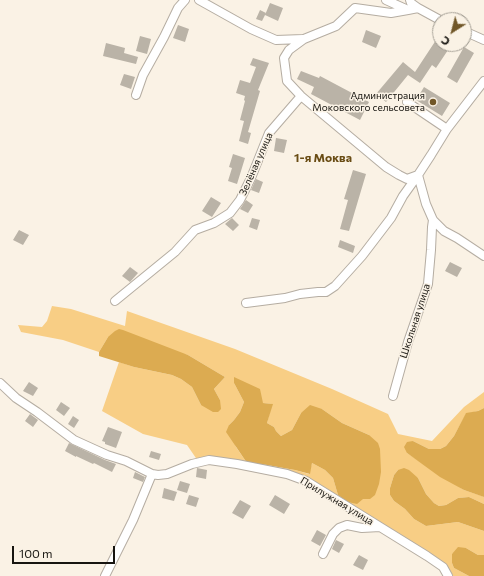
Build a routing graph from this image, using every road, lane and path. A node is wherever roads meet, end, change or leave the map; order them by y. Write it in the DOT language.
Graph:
graph roads {
  1 [pos="185,0"];
  2 [pos="198,0"];
  3 [pos="386,0"];
  4 [pos="410,0"];
  5 [pos="418,8"];
  6 [pos="408,10"];
  7 [pos="432,16"];
  8 [pos="472,35"];
  9 [pos="304,39"];
  10 [pos="484,40"];
  11 [pos="484,81"];
  12 [pos="136,95"];
  13 [pos="301,96"];
  14 [pos="407,102"];
  15 [pos="447,129"];
  16 [pos="418,175"];
  17 [pos="434,220"];
  18 [pos="484,256"];
  19 [pos="115,301"];
  20 [pos="246,303"];
  21 [pos="0,383"];
  22 [pos="393,396"];
  23 [pos="152,474"];
  24 [pos="381,527"];
  25 [pos="323,554"];
  26 [pos="105,576"];
  27 [pos="448,576"];
  1 -- 12 [label="street"];
  2 -- 9 [label="street"];
  3 -- 6 [label="street"];
  4 -- 5 [label="street"];
  5 -- 6 [label="street"];
  5 -- 7 [label="street"];
  6 -- 9 [label="street"];
  8 -- 10 [label="street"];
  9 -- 13 [label="street"];
  11 -- 15 [label="street"];
  13 -- 16 [label="street"];
  13 -- 19 [label="street, Зелёная улица"];
  14 -- 15 [label="street"];
  15 -- 16 [label="street"];
  16 -- 17 [label="street"];
  16 -- 20 [label="street"];
  17 -- 18 [label="street"];
  17 -- 22 [label="street, Школьная улица"];
  21 -- 23 [label="street"];
  23 -- 24 [label="street, Прилужная улица"];
  23 -- 26 [label="street"];
  24 -- 25 [label="street"];
  24 -- 27 [label="street, Прилужная улица"];
}
